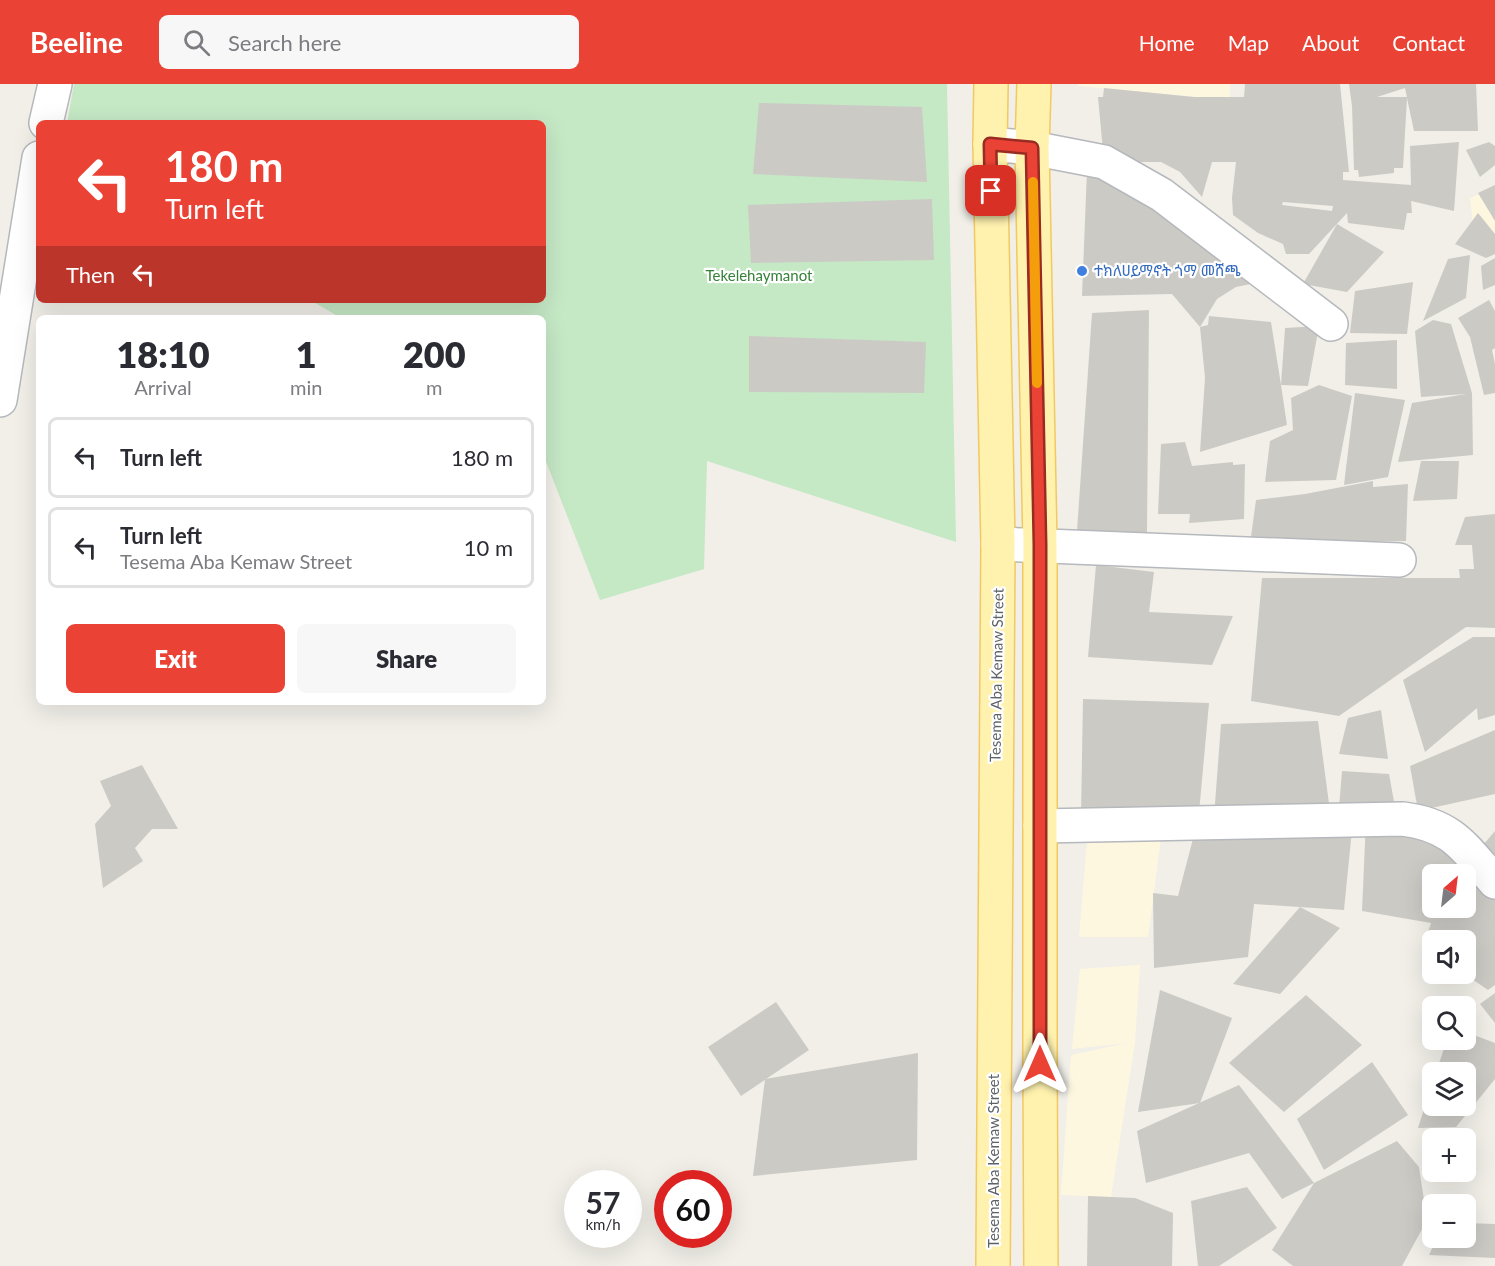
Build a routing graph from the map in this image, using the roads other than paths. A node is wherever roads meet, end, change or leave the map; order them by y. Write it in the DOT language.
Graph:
graph roads {
  1 [pos="55,84"];
  2 [pos="991,84"];
  3 [pos="1034,84"];
  4 [pos="47,120"];
  5 [pos="990,144"];
  6 [pos="1032,148"];
  7 [pos="36,177"];
  8 [pos="1331,324"];
  9 [pos="0,400"];
  10 [pos="998,544"];
  11 [pos="1040,545"];
  12 [pos="1399,560"];
  13 [pos="1040,826"];
  14 [pos="1495,882"];
  15 [pos="993,1266"];
  16 [pos="1041,1266"];
  1 -- 4 [label="street"];
  2 -- 5 [label="main road, Tesema Aba Kemaw Street"];
  3 -- 6 [label="main road"];
  5 -- 6 [label="street"];
  5 -- 10 [label="main road, Tesema Aba Kemaw Street"];
  6 -- 8 [label="street"];
  6 -- 11 [label="main road"];
  7 -- 9 [label="street"];
  10 -- 11 [label="street"];
  10 -- 15 [label="main road, Tesema Aba Kemaw Street"];
  11 -- 12 [label="street"];
  11 -- 13 [label="main road"];
  13 -- 14 [label="street"];
  13 -- 16 [label="main road"];
}
